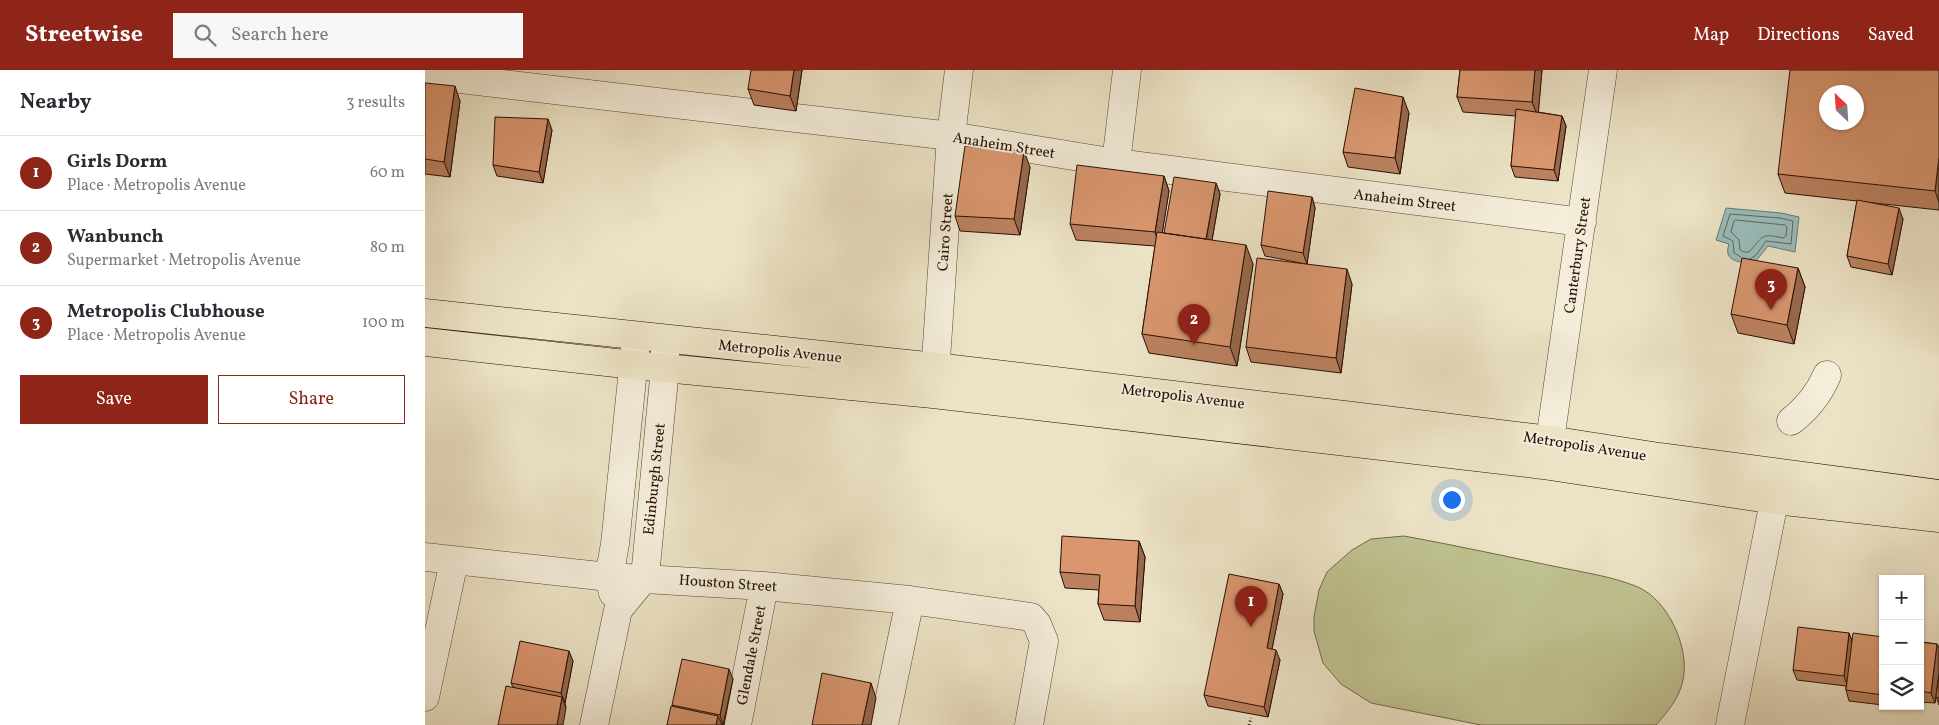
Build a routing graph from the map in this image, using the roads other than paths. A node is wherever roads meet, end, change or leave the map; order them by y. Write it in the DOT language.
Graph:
graph roads {
  1 [pos="959,70"];
  2 [pos="1127,70"];
  3 [pos="1603,70"];
  4 [pos="425,75"];
  5 [pos="951,136"];
  6 [pos="1116,163"];
  7 [pos="1582,222"];
  8 [pos="425,313"];
  9 [pos="637,336"];
  10 [pos="665,339"];
  11 [pos="425,342"];
  12 [pos="634,365"];
  13 [pos="936,366"];
  14 [pos="665,368"];
  15 [pos="1827,375"];
  16 [pos="933,394"];
  17 [pos="1791,421"];
  18 [pos="1547,453"];
  19 [pos="1779,473"];
  20 [pos="1939,494"];
  21 [pos="1775,500"];
  22 [pos="1939,518"];
  23 [pos="425,557"];
  24 [pos="454,561"];
  25 [pos="609,577"];
  26 [pos="645,578"];
  27 [pos="764,586"];
  28 [pos="910,600"];
  29 [pos="618,610"];
  30 [pos="425,697"];
  31 [pos="594,725"];
  32 [pos="737,725"];
  33 [pos="884,725"];
  34 [pos="1029,725"];
  35 [pos="1729,725"];
  1 -- 5 [label="street, Cairo Street"];
  2 -- 6 [label="street"];
  3 -- 7 [label="street, Canterbury Street"];
  4 -- 5 [label="street, Anaheim Street"];
  5 -- 6 [label="street, Anaheim Street"];
  5 -- 13 [label="street, Cairo Street"];
  6 -- 7 [label="street, Anaheim Street"];
  7 -- 18 [label="street, Canterbury Street"];
  8 -- 9 [label="main road, Metropolis Avenue"];
  9 -- 10 [label="main road, Metropolis Avenue"];
  9 -- 12 [label="street"];
  10 -- 13 [label="main road, Metropolis Avenue"];
  10 -- 14 [label="street, Edinburgh Street"];
  11 -- 12 [label="main road, Metropolis Avenue"];
  12 -- 14 [label="main road, Metropolis Avenue"];
  12 -- 25 [label="street"];
  13 -- 16 [label="street, Cairo Street"];
  13 -- 18 [label="main road, Metropolis Avenue"];
  14 -- 16 [label="main road, Metropolis Avenue"];
  14 -- 26 [label="street, Edinburgh Street"];
  15 -- 17 [label="street"];
  16 -- 18 [label="main road, Metropolis Avenue"];
  18 -- 19 [label="main road, Metropolis Avenue"];
  18 -- 21 [label="main road, Metropolis Avenue"];
  19 -- 20 [label="main road, Metropolis Avenue"];
  19 -- 21 [label="street"];
  21 -- 22 [label="main road, Metropolis Avenue"];
  21 -- 35 [label="street"];
  23 -- 24 [label="street, Houston Street"];
  24 -- 25 [label="street, Houston Street"];
  24 -- 30 [label="street"];
  25 -- 26 [label="street, Houston Street"];
  25 -- 29 [label="street"];
  26 -- 27 [label="street, Houston Street"];
  26 -- 29 [label="street"];
  27 -- 28 [label="street, Houston Street"];
  27 -- 32 [label="street, Glendale Street"];
  28 -- 33 [label="street"];
  28 -- 34 [label="street, Houston Street"];
  29 -- 31 [label="street"];
}
